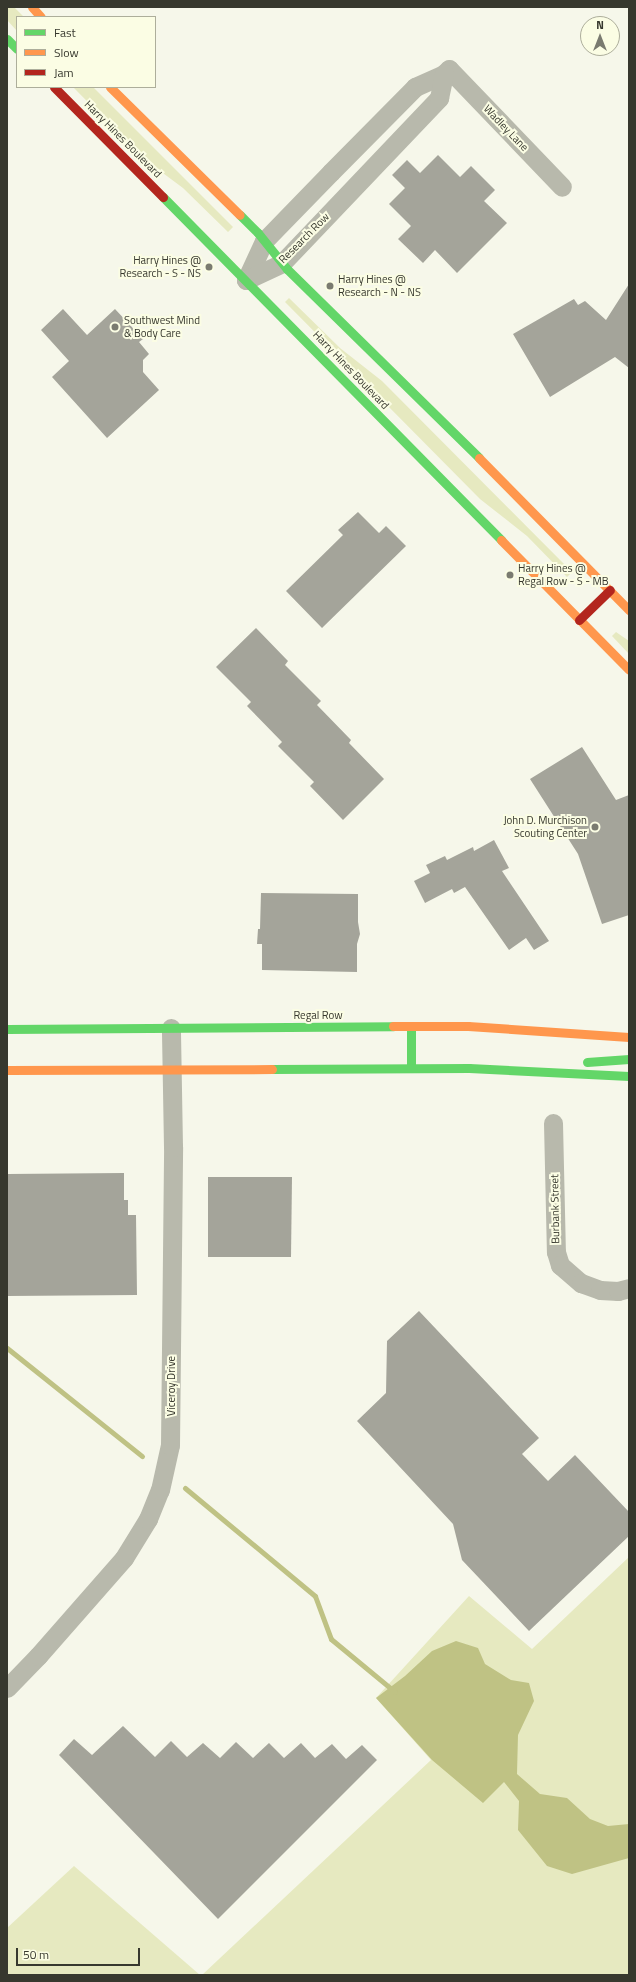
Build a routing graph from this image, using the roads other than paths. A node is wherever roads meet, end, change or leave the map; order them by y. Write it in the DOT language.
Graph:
graph roads {
  1 [pos="32,7"];
  2 [pos="40,16"];
  3 [pos="7,39"];
  4 [pos="16,49"];
  5 [pos="446,72"];
  6 [pos="55,88"];
  7 [pos="111,88"];
  8 [pos="562,187"];
  9 [pos="264,241"];
  10 [pos="282,263"];
  11 [pos="246,280"];
  12 [pos="610,590"];
  13 [pos="629,610"];
  14 [pos="579,620"];
  15 [pos="629,670"];
  16 [pos="412,1027"];
  17 [pos="171,1028"];
  18 [pos="7,1029"];
  19 [pos="629,1037"];
  20 [pos="629,1059"];
  21 [pos="411,1068"];
  22 [pos="172,1069"];
  23 [pos="7,1070"];
  24 [pos="554,1072"];
  25 [pos="629,1076"];
  26 [pos="553,1123"];
  27 [pos="629,1288"];
  28 [pos="7,1688"];
  1 -- 2 [label="main road"];
  3 -- 4 [label="main road"];
  5 -- 8 [label="street, Wadley Lane"];
  5 -- 9 [label="street"];
  5 -- 10 [label="street, Research Row"];
  6 -- 11 [label="main road, Harry Hines Boulevard"];
  7 -- 9 [label="main road"];
  9 -- 10 [label="main road"];
  9 -- 11 [label="street"];
  10 -- 11 [label="street, Research Row"];
  10 -- 12 [label="main road"];
  11 -- 14 [label="main road, Harry Hines Boulevard"];
  12 -- 13 [label="main road"];
  12 -- 14 [label="main road"];
  14 -- 15 [label="main road, Harry Hines Boulevard"];
  16 -- 17 [label="main road, Regal Row"];
  16 -- 19 [label="main road, Regal Row"];
  16 -- 21 [label="main road"];
  17 -- 18 [label="main road, Regal Row"];
  17 -- 22 [label="street, Viceroy Drive"];
  20 -- 24 [label="main road"];
  21 -- 22 [label="main road"];
  21 -- 24 [label="main road"];
  22 -- 23 [label="main road"];
  22 -- 28 [label="street, Viceroy Drive"];
  24 -- 25 [label="main road"];
  26 -- 27 [label="street, Burbank Street"];
}
